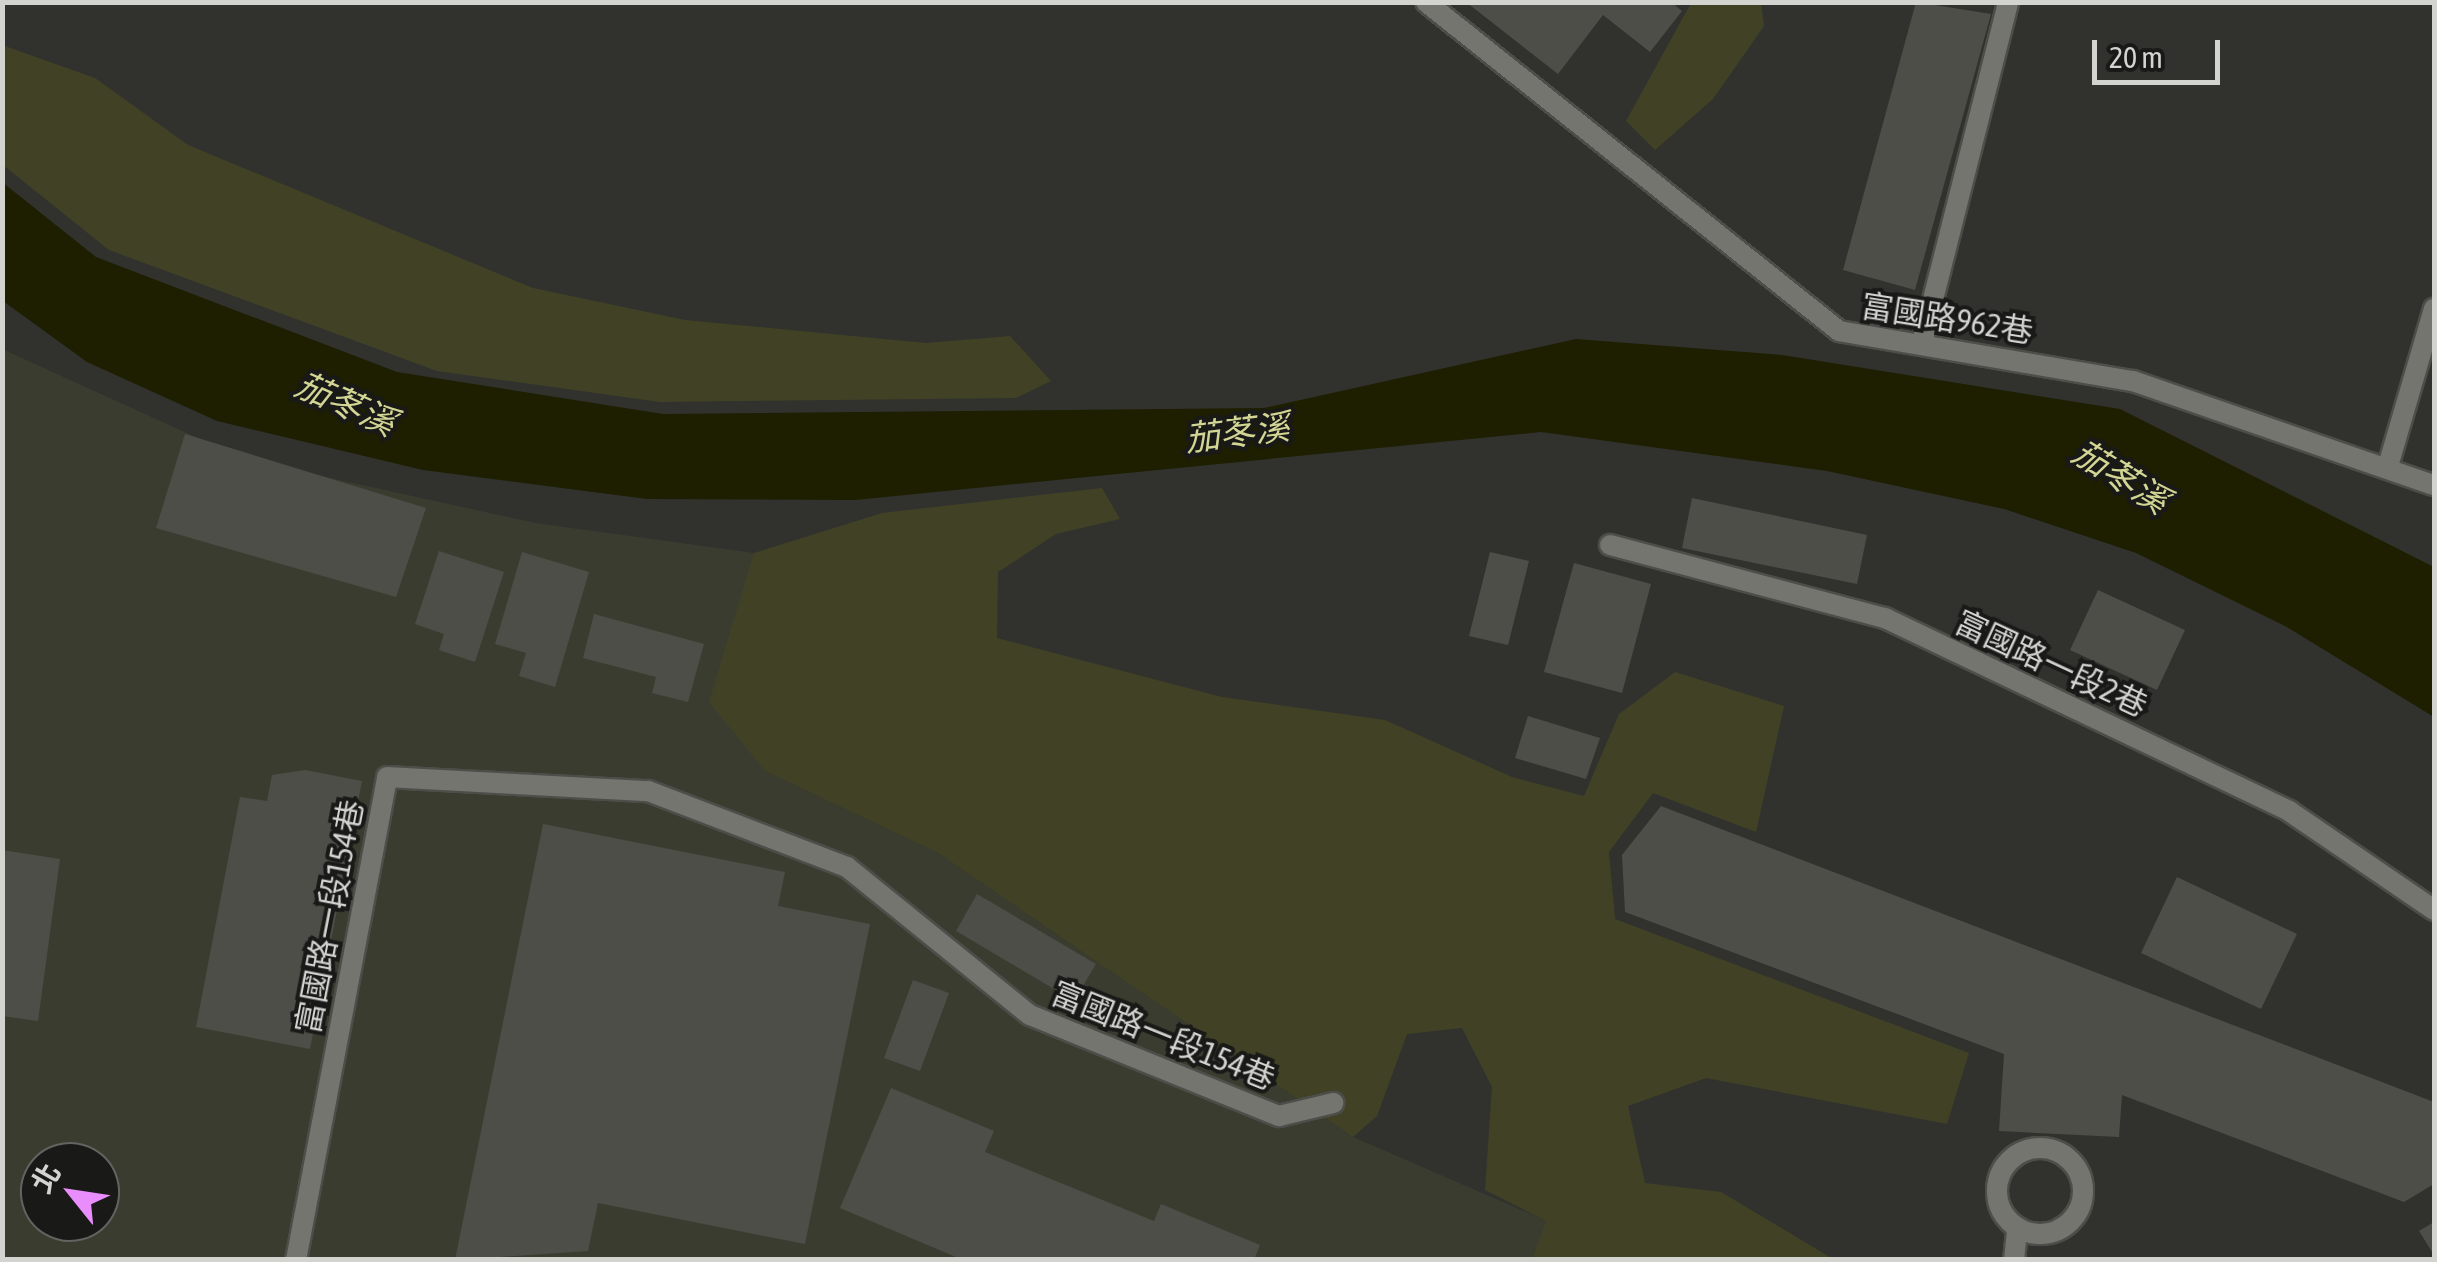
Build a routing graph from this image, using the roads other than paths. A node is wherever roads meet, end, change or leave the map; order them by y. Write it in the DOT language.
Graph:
graph roads {
  1 [pos="1426,2"];
  2 [pos="2008,2"];
  3 [pos="2434,310"];
  4 [pos="1922,343"];
  5 [pos="2388,466"];
  6 [pos="2434,485"];
  7 [pos="1610,545"];
  8 [pos="2434,910"];
  9 [pos="1333,1103"];
  10 [pos="2017,1230"];
  11 [pos="296,1260"];
  12 [pos="2014,1260"];
  1 -- 4 [label="lane, 富國路962巷"];
  2 -- 4 [label="lane"];
  3 -- 5 [label="lane"];
  4 -- 5 [label="lane, 富國路962巷"];
  5 -- 6 [label="lane, 富國路962巷"];
  7 -- 8 [label="lane, 富國路一段2巷"];
  9 -- 11 [label="lane, 富國路一段154巷"];
  10 -- 10 [label="lane"];
  10 -- 12 [label="lane"];
}
